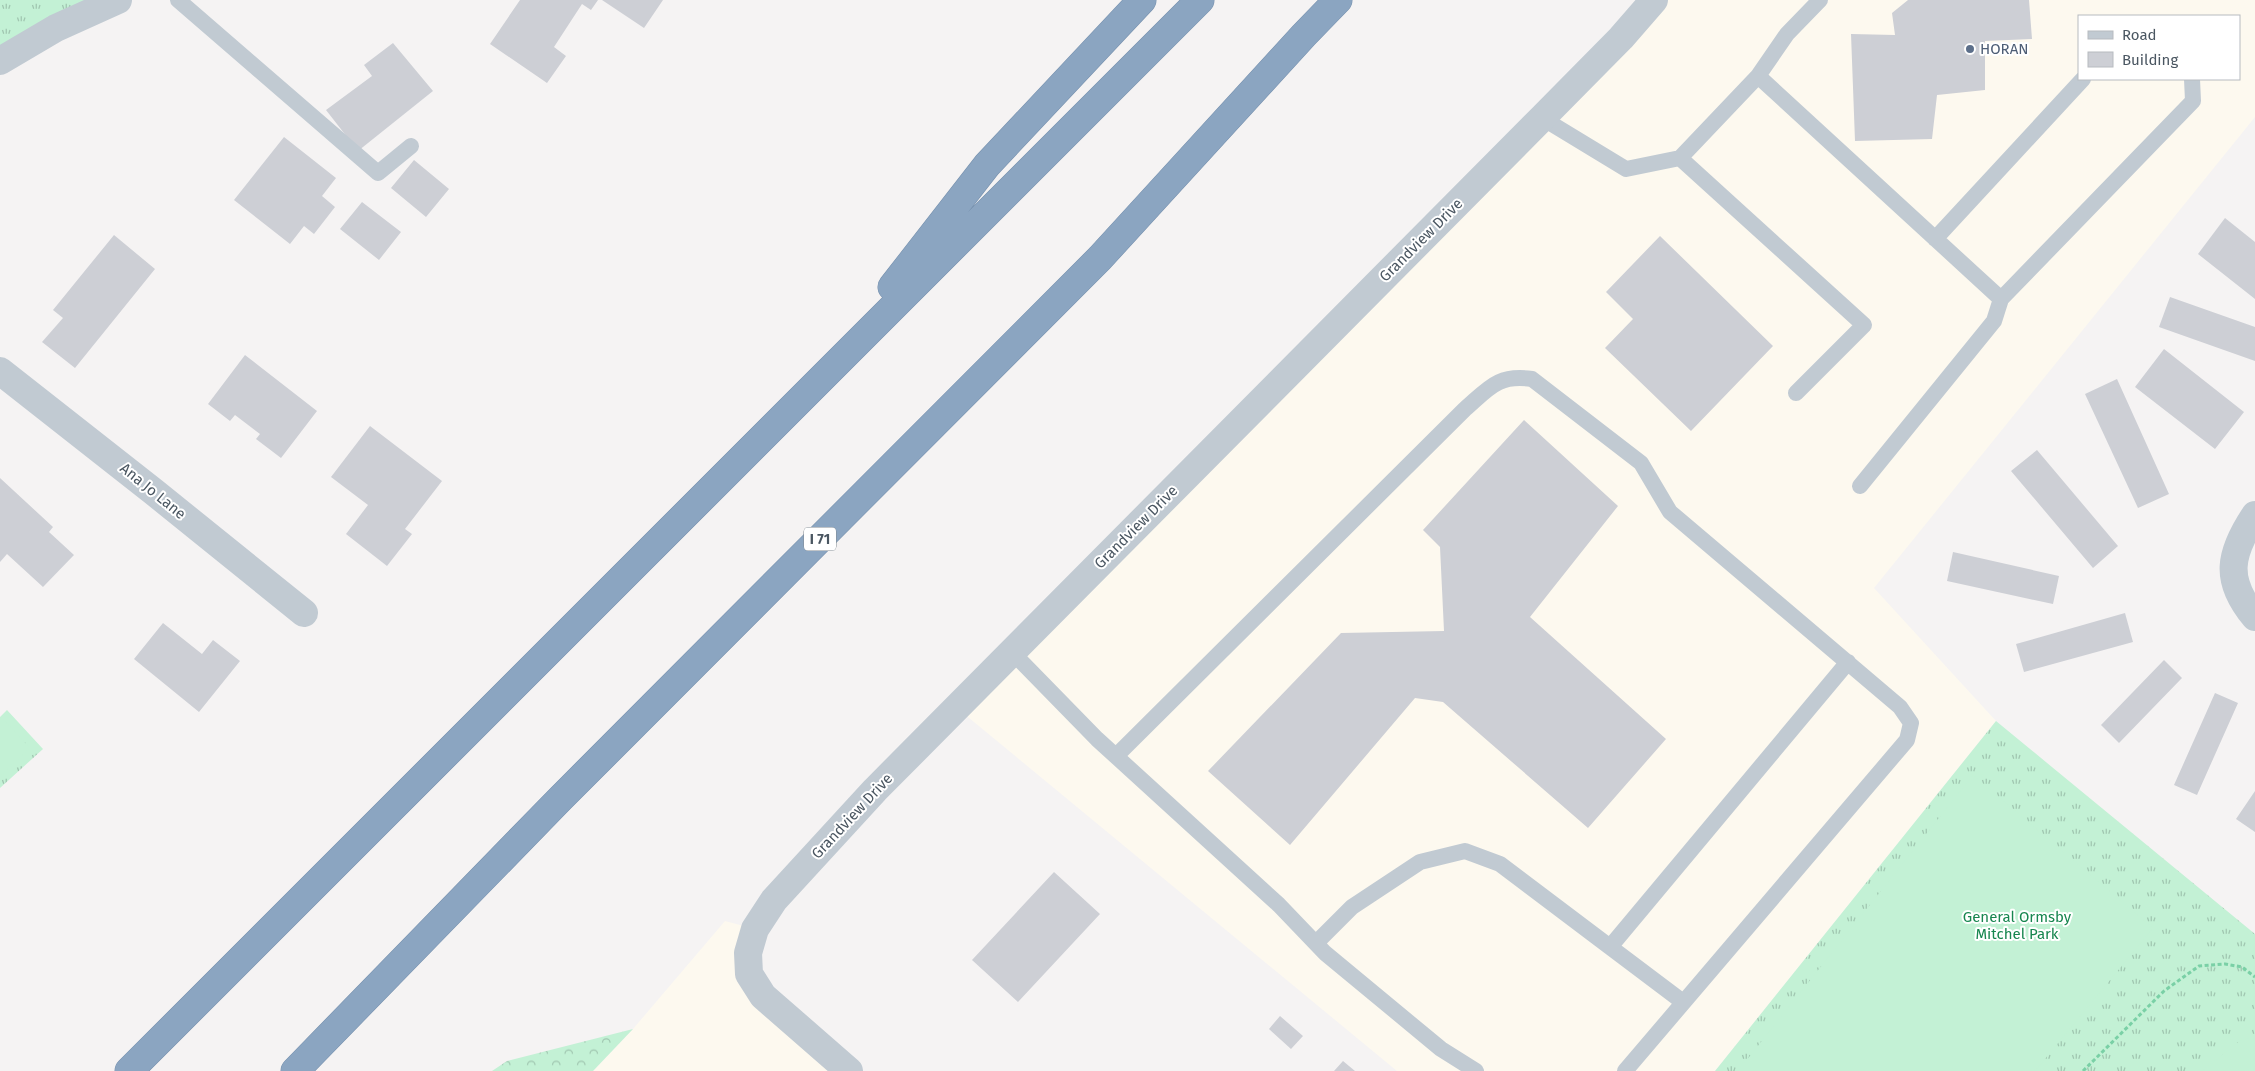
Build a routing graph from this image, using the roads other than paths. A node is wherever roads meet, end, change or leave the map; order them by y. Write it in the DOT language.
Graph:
graph roads {
  1 [pos="118,0"];
  2 [pos="178,0"];
  3 [pos="1142,0"];
  4 [pos="1200,0"];
  5 [pos="1338,0"];
  6 [pos="1654,0"];
  7 [pos="1820,0"];
  8 [pos="0,61"];
  9 [pos="1758,76"];
  10 [pos="2082,80"];
  11 [pos="2192,80"];
  12 [pos="1542,118"];
  13 [pos="411,146"];
  14 [pos="1680,158"];
  15 [pos="1936,239"];
  16 [pos="2000,299"];
  17 [pos="0,371"];
  18 [pos="816,384"];
  19 [pos="1796,393"];
  20 [pos="1860,486"];
  21 [pos="2255,515"];
  22 [pos="304,613"];
  23 [pos="2255,617"];
  24 [pos="1012,652"];
  25 [pos="1848,662"];
  26 [pos="1116,756"];
  27 [pos="1316,943"];
  28 [pos="1610,948"];
  29 [pos="1684,1002"];
  30 [pos="129,1071"];
  31 [pos="295,1071"];
  32 [pos="849,1071"];
  33 [pos="1476,1071"];
  34 [pos="1626,1071"];
  1 -- 8 [label="street"];
  2 -- 13 [label="lane"];
  3 -- 18 [label="highway"];
  4 -- 18 [label="highway"];
  5 -- 31 [label="highway, I 71"];
  6 -- 12 [label="street, Grandview Drive"];
  7 -- 9 [label="lane"];
  9 -- 14 [label="lane"];
  9 -- 15 [label="lane"];
  10 -- 15 [label="lane"];
  11 -- 16 [label="lane"];
  12 -- 14 [label="lane"];
  12 -- 24 [label="street, Grandview Drive"];
  14 -- 19 [label="lane"];
  15 -- 16 [label="lane"];
  16 -- 20 [label="lane"];
  17 -- 22 [label="street, Ana Jo Lane"];
  18 -- 30 [label="highway"];
  21 -- 23 [label="street"];
  24 -- 26 [label="lane"];
  24 -- 32 [label="street, Grandview Drive"];
  25 -- 26 [label="lane"];
  25 -- 28 [label="lane"];
  25 -- 29 [label="lane"];
  26 -- 27 [label="lane"];
  27 -- 28 [label="lane"];
  27 -- 33 [label="lane"];
  28 -- 29 [label="lane"];
  29 -- 34 [label="lane"];
}
